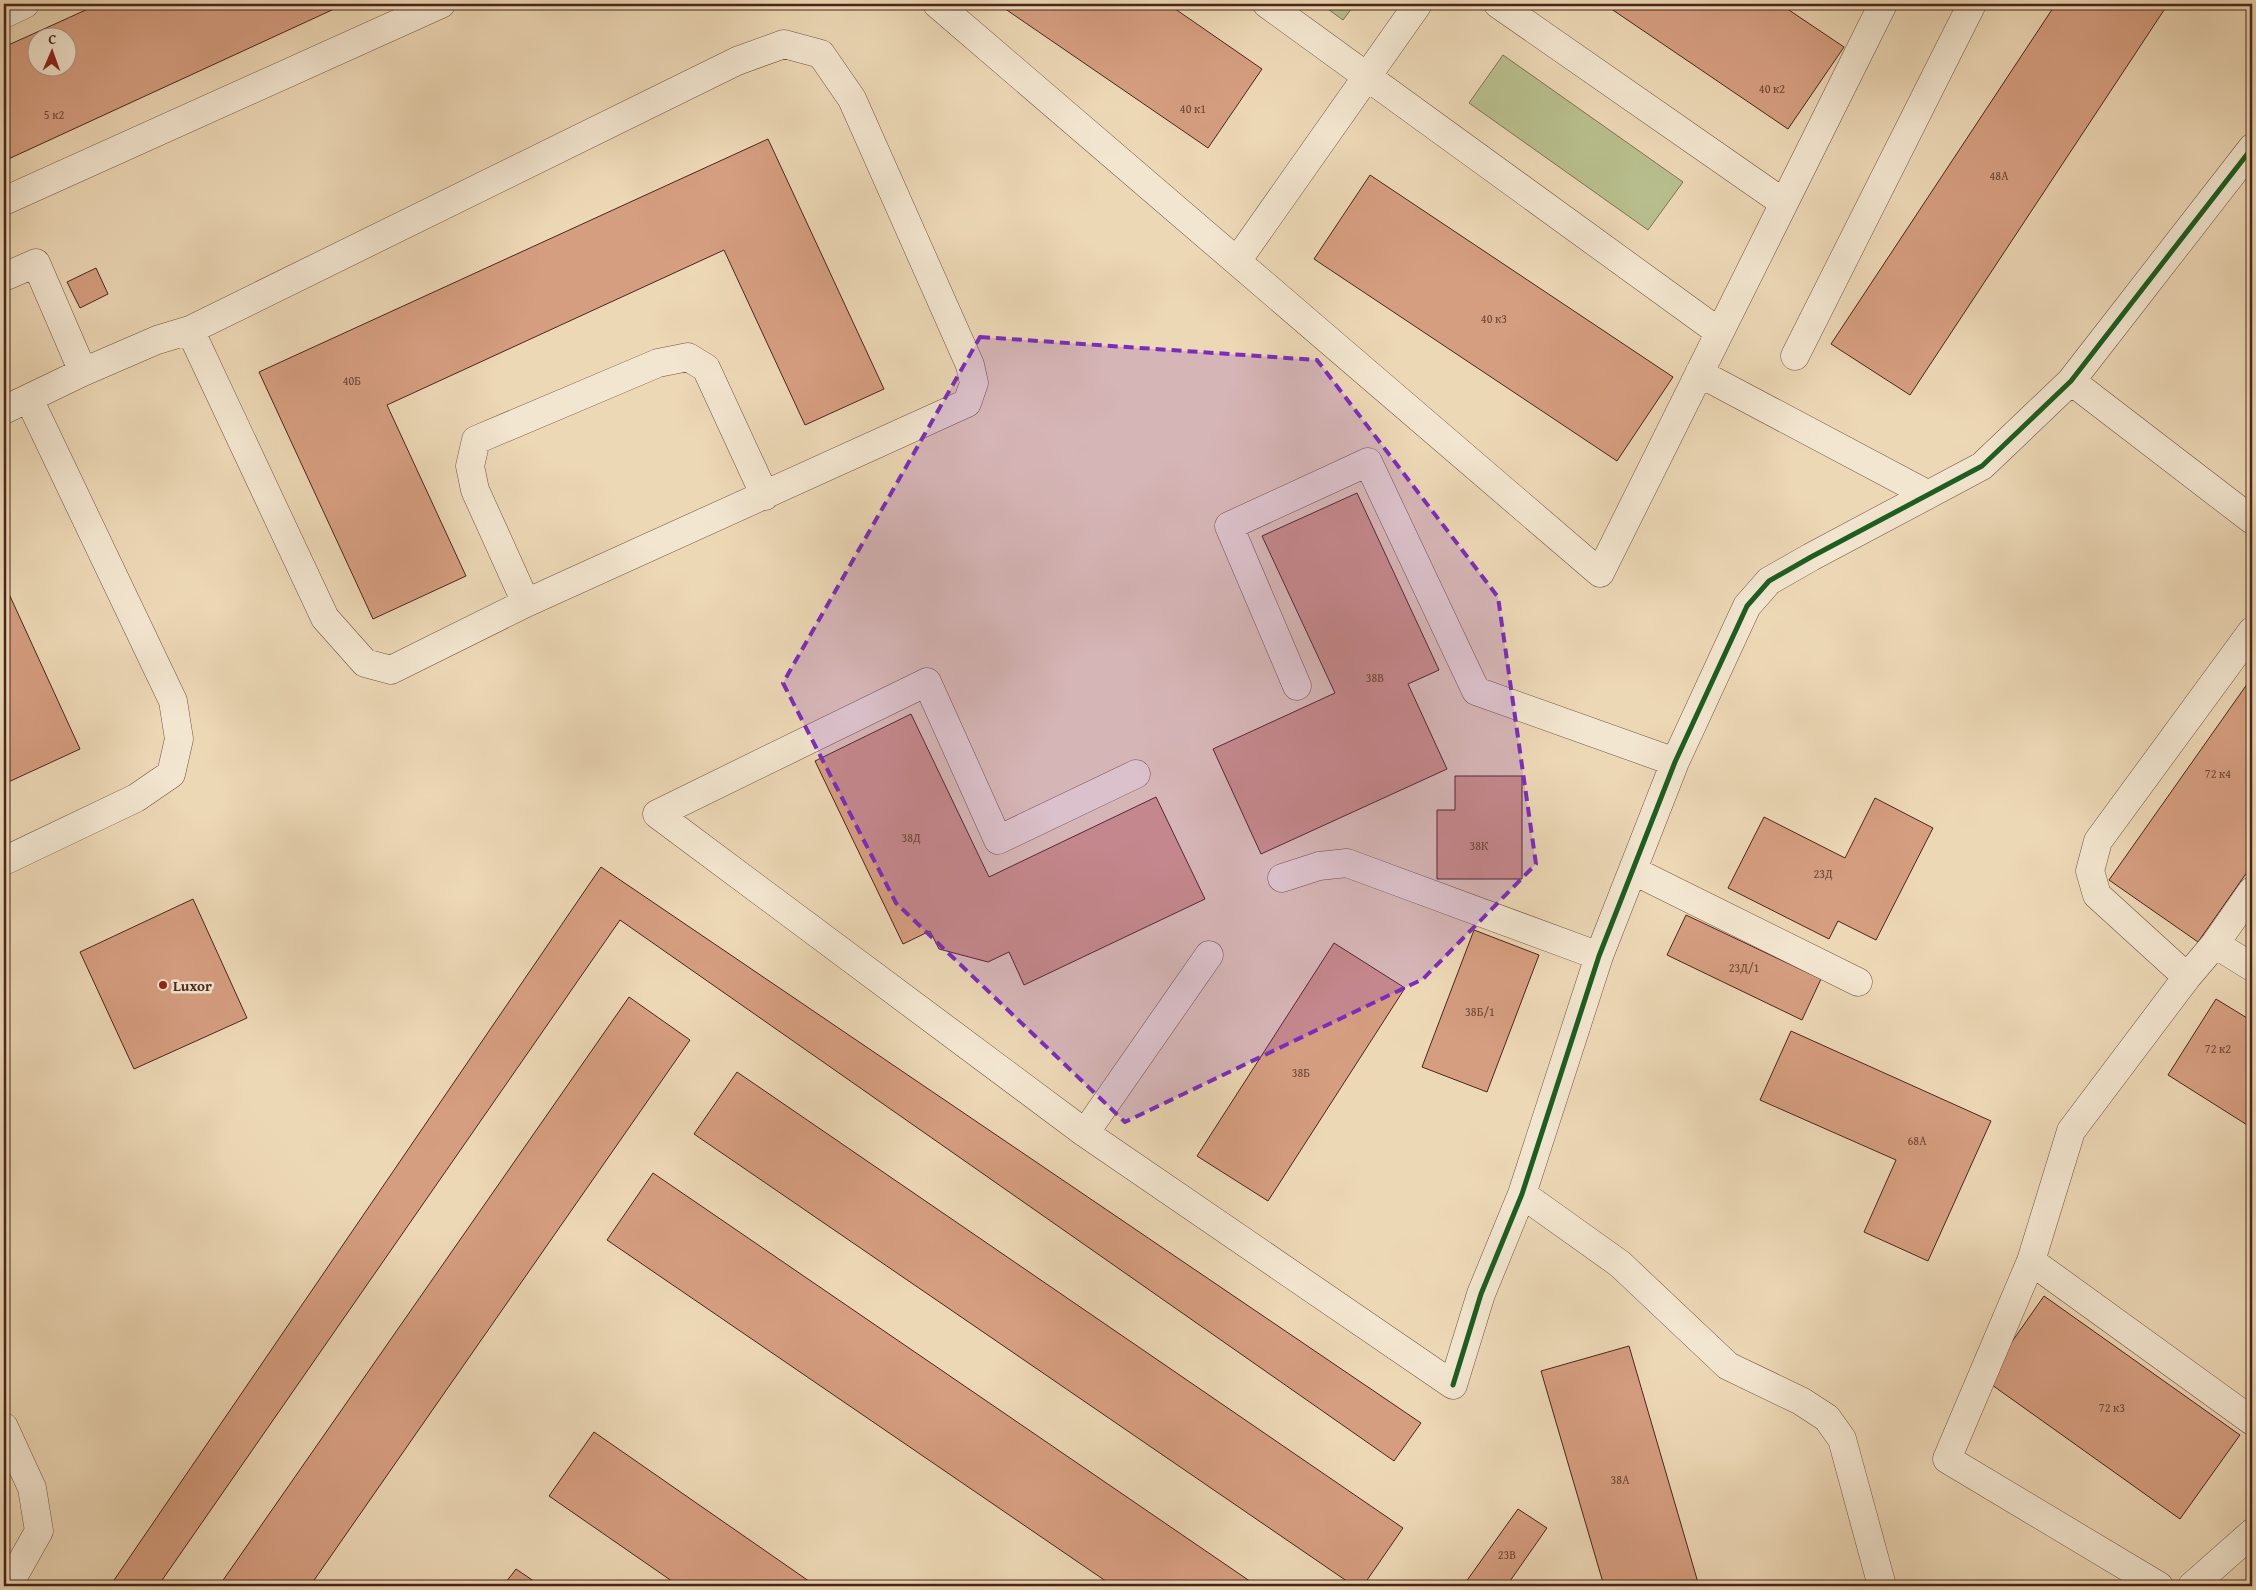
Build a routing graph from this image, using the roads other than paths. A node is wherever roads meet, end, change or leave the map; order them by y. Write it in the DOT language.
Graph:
graph roads {
  1 [pos="25,4"];
  2 [pos="441,4"];
  3 [pos="938,4"];
  4 [pos="1268,4"];
  5 [pos="1418,4"];
  6 [pos="1498,4"];
  7 [pos="1883,4"];
  8 [pos="1972,4"];
  9 [pos="4,14"];
  10 [pos="1367,76"];
  11 [pos="2252,148"];
  12 [pos="4,201"];
  13 [pos="1784,203"];
  14 [pos="1237,261"];
  15 [pos="4,277"];
  16 [pos="190,330"];
  17 [pos="1719,332"];
  18 [pos="1795,356"];
  19 [pos="83,372"];
  20 [pos="1699,373"];
  21 [pos="2071,381"];
  22 [pos="29,399"];
  23 [pos="4,410"];
  24 [pos="1927,494"];
  25 [pos="765,496"];
  26 [pos="2252,520"];
  27 [pos="526,603"];
  28 [pos="2252,631"];
  29 [pos="1297,686"];
  30 [pos="1675,762"];
  31 [pos="1136,774"];
  32 [pos="6,856"];
  33 [pos="1634,871"];
  34 [pos="1282,878"];
  35 [pos="2252,891"];
  36 [pos="2214,944"];
  37 [pos="1209,955"];
  38 [pos="1599,956"];
  39 [pos="2252,967"];
  40 [pos="2187,977"];
  41 [pos="1858,982"];
  42 [pos="1086,1133"];
  43 [pos="1522,1194"];
  44 [pos="2031,1260"];
  45 [pos="2252,1422"];
  46 [pos="4,1427"];
  47 [pos="2252,1533"];
  48 [pos="8,1586"];
  49 [pos="1882,1586"];
  50 [pos="2158,1586"];
  51 [pos="2192,1586"];
  1 -- 9 [label="street"];
  2 -- 12 [label="street"];
  3 -- 14 [label="street"];
  4 -- 10 [label="street"];
  5 -- 10 [label="street"];
  6 -- 13 [label="street"];
  7 -- 13 [label="street"];
  8 -- 18 [label="street"];
  10 -- 14 [label="street"];
  10 -- 17 [label="street"];
  11 -- 21 [label="street"];
  13 -- 17 [label="street"];
  14 -- 20 [label="street"];
  15 -- 19 [label="street"];
  16 -- 19 [label="street"];
  16 -- 25 [label="street"];
  16 -- 27 [label="street"];
  17 -- 20 [label="street"];
  19 -- 22 [label="street"];
  20 -- 24 [label="street"];
  21 -- 24 [label="street"];
  21 -- 26 [label="street"];
  22 -- 23 [label="street"];
  22 -- 32 [label="street"];
  24 -- 30 [label="street"];
  25 -- 27 [label="street"];
  25 -- 27 [label="street"];
  28 -- 40 [label="street"];
  29 -- 30 [label="street"];
  30 -- 33 [label="street"];
  31 -- 42 [label="street"];
  33 -- 38 [label="street"];
  33 -- 41 [label="street"];
  34 -- 38 [label="street"];
  35 -- 36 [label="street"];
  36 -- 39 [label="street"];
  36 -- 40 [label="street"];
  37 -- 42 [label="street"];
  38 -- 43 [label="street"];
  40 -- 44 [label="street"];
  42 -- 43 [label="street"];
  43 -- 49 [label="street"];
  44 -- 45 [label="street"];
  44 -- 50 [label="street"];
  46 -- 48 [label="street"];
  47 -- 51 [label="street"];
}
